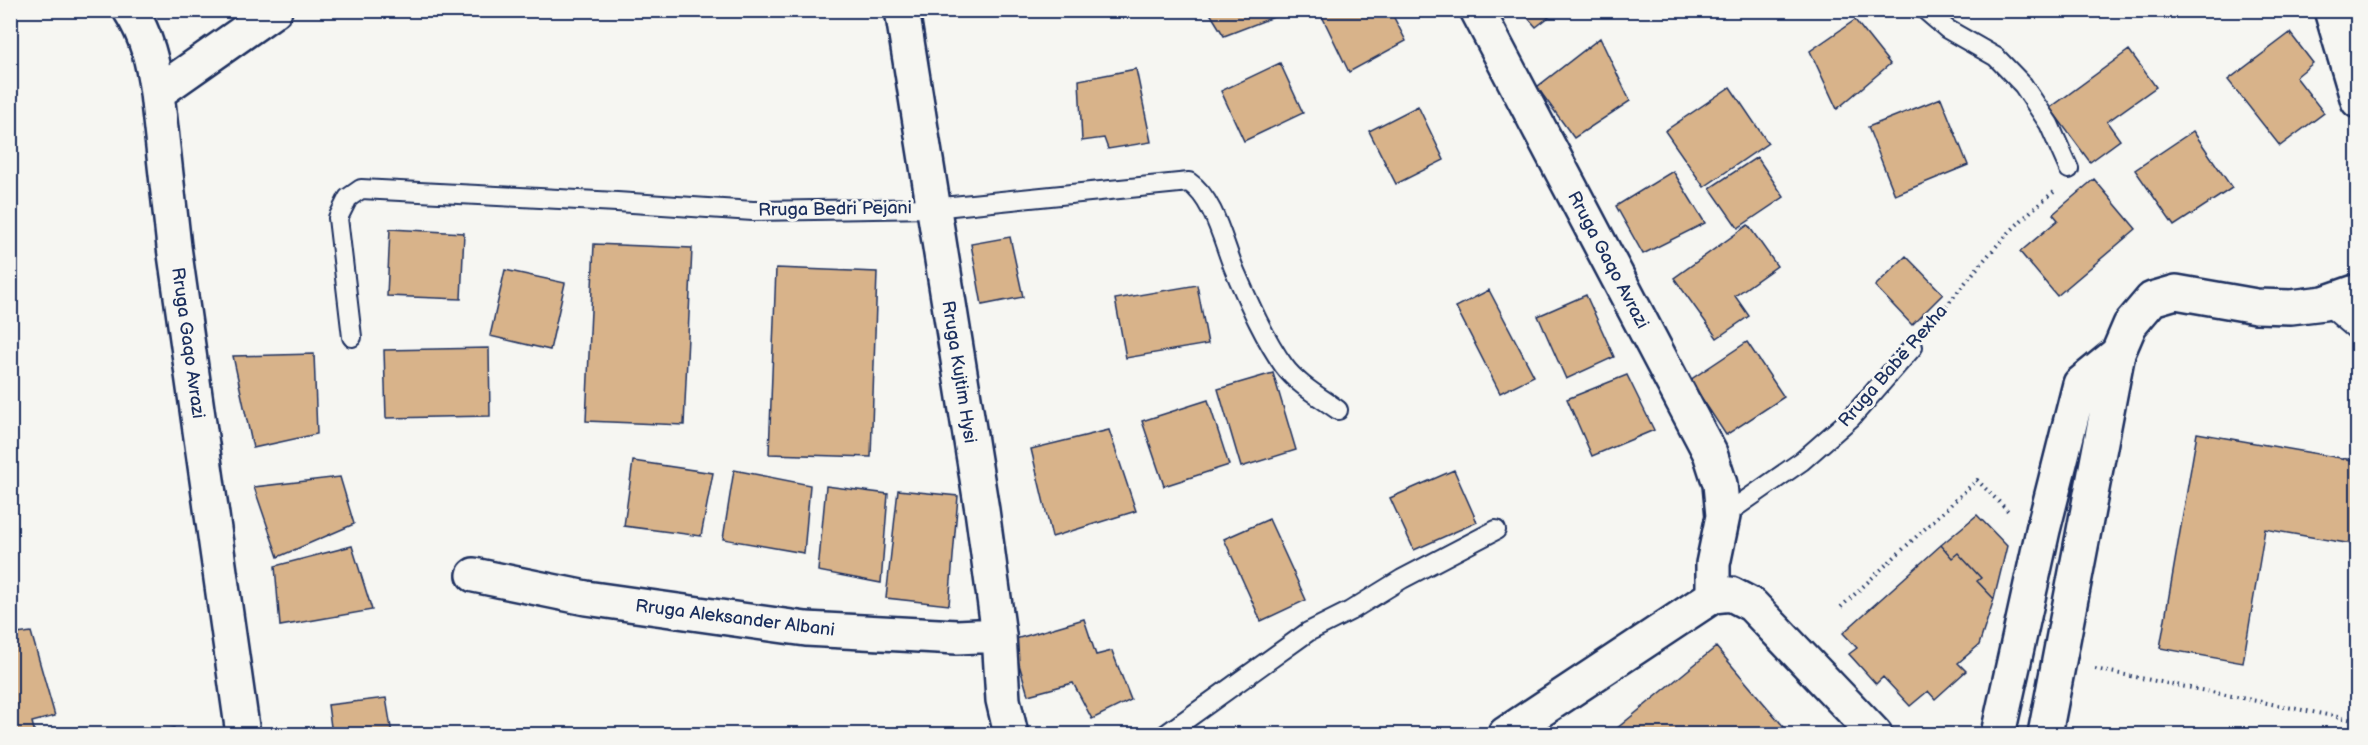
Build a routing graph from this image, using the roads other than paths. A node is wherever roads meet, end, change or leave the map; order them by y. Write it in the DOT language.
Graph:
graph roads {
  1 [pos="130,10"];
  2 [pos="275,10"];
  3 [pos="902,10"];
  4 [pos="1476,10"];
  5 [pos="1925,10"];
  6 [pos="2331,10"];
  7 [pos="157,93"];
  8 [pos="2358,101"];
  9 [pos="2069,169"];
  10 [pos="933,208"];
  11 [pos="2358,291"];
  12 [pos="2324,303"];
  13 [pos="2358,332"];
  14 [pos="352,337"];
  15 [pos="1913,347"];
  16 [pos="2118,353"];
  17 [pos="1338,410"];
  18 [pos="1723,516"];
  19 [pos="1496,530"];
  20 [pos="474,575"];
  21 [pos="1713,596"];
  22 [pos="999,635"];
  23 [pos="243,735"];
  24 [pos="1011,735"];
  25 [pos="1166,735"];
  26 [pos="1505,735"];
  27 [pos="1875,735"];
  28 [pos="1998,735"];
  29 [pos="2045,735"];
  1 -- 7 [label="street, Rruga Gaqo Avrazi"];
  2 -- 7 [label="street"];
  3 -- 10 [label="street, Rruga Kujtim Hysi"];
  4 -- 18 [label="street, Rruga Gaqo Avrazi"];
  5 -- 9 [label="lane"];
  6 -- 8 [label="street"];
  7 -- 23 [label="street, Rruga Gaqo Avrazi"];
  10 -- 14 [label="lane, Rruga Bedri Pejani"];
  10 -- 17 [label="lane, Rruga Bedri Pejani"];
  10 -- 22 [label="street, Rruga Kujtim Hysi"];
  11 -- 12 [label="street"];
  12 -- 13 [label="lane"];
  12 -- 16 [label="street"];
  15 -- 18 [label="lane, Rruga Babë Rexha"];
  16 -- 28 [label="street"];
  16 -- 29 [label="street"];
  18 -- 21 [label="street"];
  19 -- 25 [label="lane"];
  20 -- 22 [label="street, Rruga Aleksander Albani"];
  21 -- 26 [label="street"];
  21 -- 27 [label="street"];
  22 -- 24 [label="street, Rruga Kujtim Hysi"];
}
